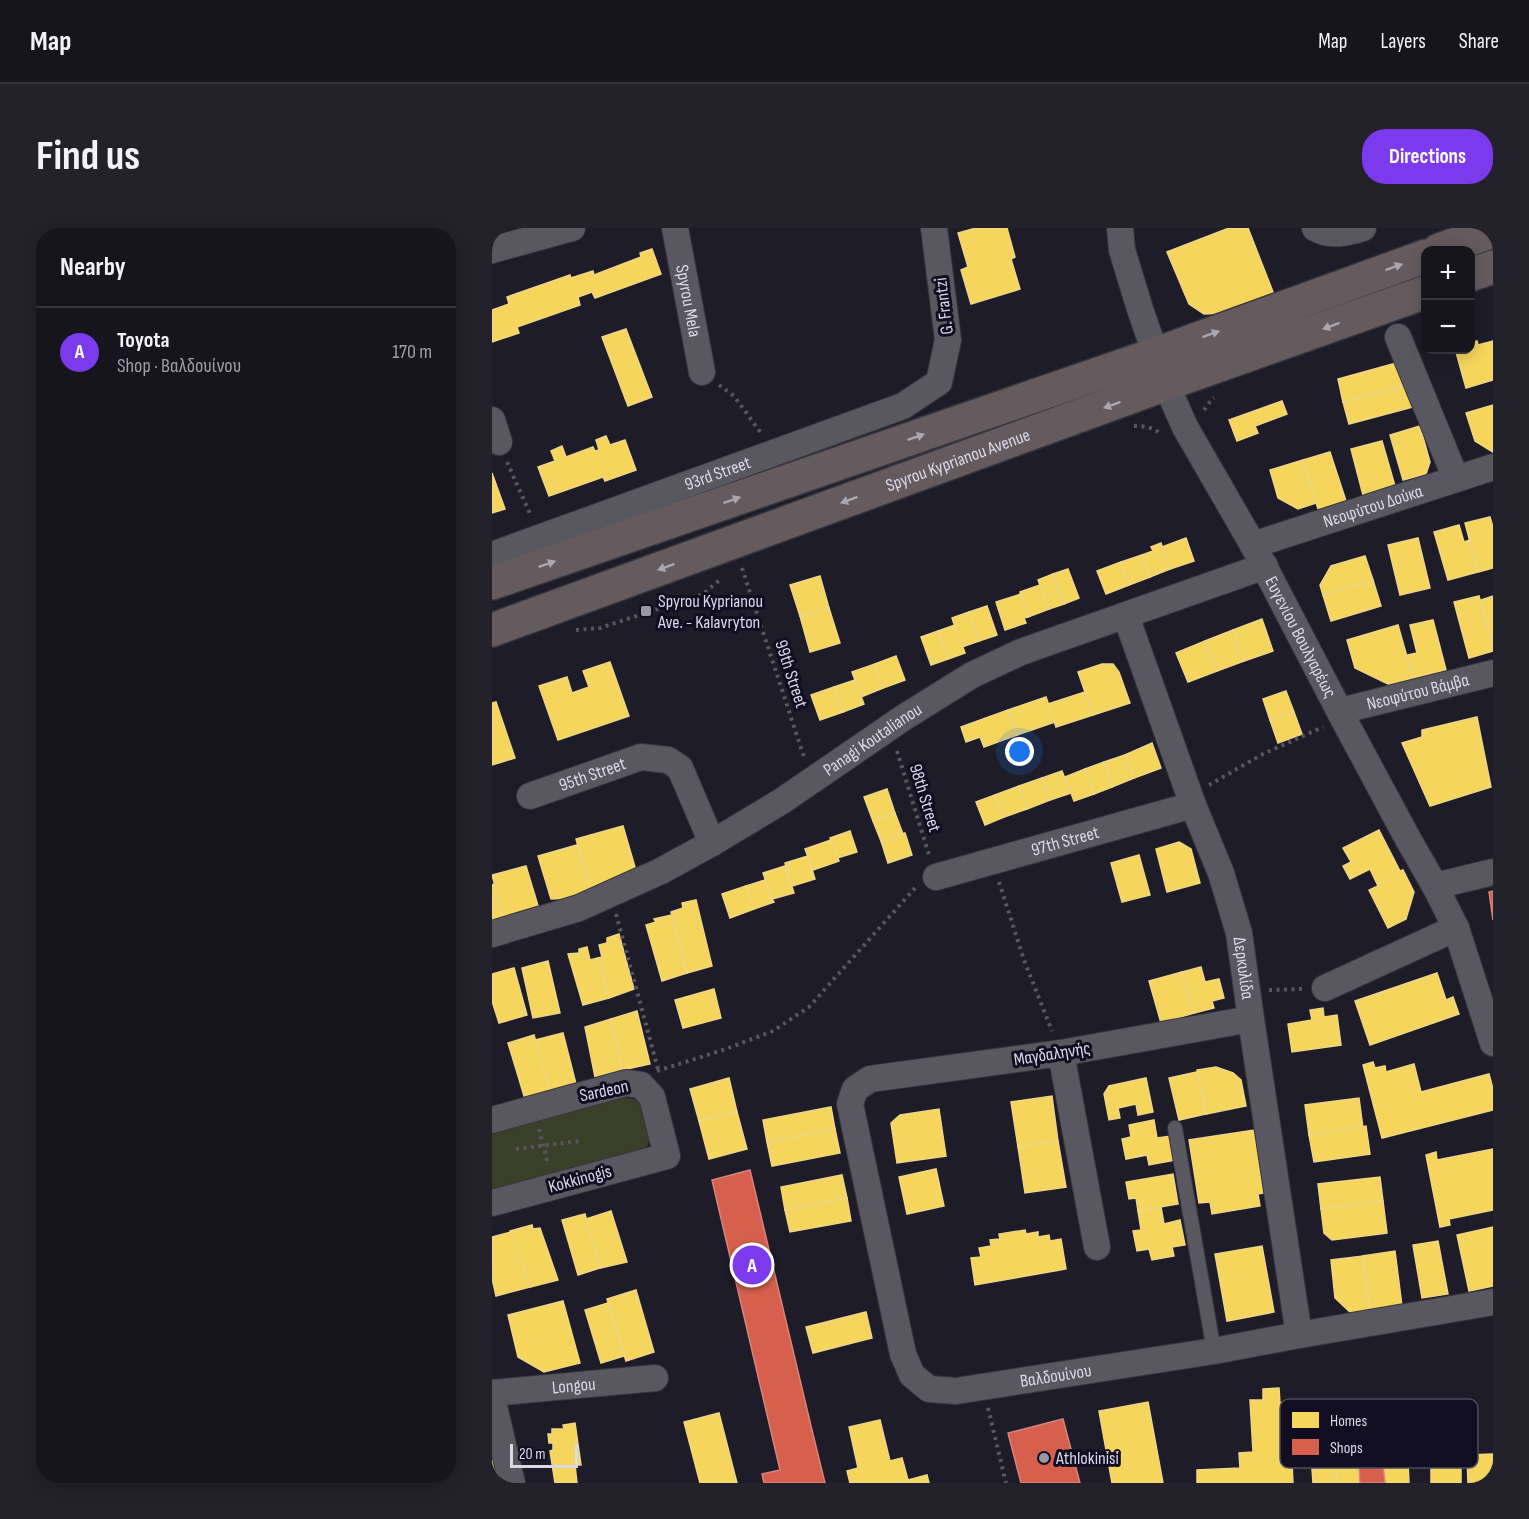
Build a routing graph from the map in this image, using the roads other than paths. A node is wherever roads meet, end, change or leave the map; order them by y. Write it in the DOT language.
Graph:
graph roads {
  1 [pos="572,228"];
  2 [pos="675,228"];
  3 [pos="934,228"];
  4 [pos="1120,228"];
  5 [pos="1315,228"];
  6 [pos="1363,228"];
  7 [pos="1493,231"];
  8 [pos="1450,246"];
  9 [pos="492,250"];
  10 [pos="1421,257"];
  11 [pos="1493,267"];
  12 [pos="1475,273"];
  13 [pos="1421,293"];
  14 [pos="1398,337"];
  15 [pos="1156,354"];
  16 [pos="702,372"];
  17 [pos="939,382"];
  18 [pos="1166,384"];
  19 [pos="1493,467"];
  20 [pos="1456,479"];
  21 [pos="492,555"];
  22 [pos="1259,556"];
  23 [pos="492,583"];
  24 [pos="1126,616"];
  25 [pos="492,630"];
  26 [pos="1493,673"];
  27 [pos="1342,715"];
  28 [pos="530,796"];
  29 [pos="1192,800"];
  30 [pos="712,843"];
  31 [pos="1493,872"];
  32 [pos="936,877"];
  33 [pos="1435,886"];
  34 [pos="1456,928"];
  35 [pos="492,934"];
  36 [pos="1325,988"];
  37 [pos="1251,1019"];
  38 [pos="1493,1043"];
  39 [pos="1061,1053"];
  40 [pos="855,1089"];
  41 [pos="492,1120"];
  42 [pos="1175,1128"];
  43 [pos="667,1156"];
  44 [pos="492,1203"];
  45 [pos="1097,1247"];
  46 [pos="1493,1302"];
  47 [pos="1299,1335"];
  48 [pos="1214,1351"];
  49 [pos="655,1378"];
  50 [pos="492,1393"];
  51 [pos="492,1398"];
  52 [pos="512,1483"];
  1 -- 9 [label="street"];
  2 -- 16 [label="street, Spyrou Mela"];
  3 -- 17 [label="street, G. Frantzi"];
  4 -- 15 [label="street, Ευγενίου Βουλγαρέως"];
  5 -- 6 [label="street"];
  7 -- 8 [label="main road"];
  15 -- 10 [label="main road, Spyrou Kyprianou Avenue, one-way"];
  11 -- 12 [label="main road"];
  13 -- 18 [label="main road, Spyrou Kyprianou Avenue, one-way"];
  14 -- 20 [label="street"];
  15 -- 18 [label="street, Ευγενίου Βουλγαρέως"];
  23 -- 15 [label="main road, Spyrou Kyprianou Avenue, one-way"];
  17 -- 21 [label="street, 93rd Street"];
  18 -- 22 [label="street, Ευγενίου Βουλγαρέως"];
  18 -- 25 [label="main road, Spyrou Kyprianou Avenue, one-way"];
  19 -- 20 [label="street, Νεοφύτου Δούκα"];
  20 -- 22 [label="street, Νεοφύτου Δούκα"];
  22 -- 24 [label="street, Panagi Koutalianou"];
  22 -- 27 [label="street, Ευγενίου Βουλγαρέως"];
  24 -- 29 [label="street, Δερκυλίδα"];
  24 -- 30 [label="street, Panagi Koutalianou"];
  26 -- 27 [label="street, Νεοφύτου Βάμβα"];
  27 -- 33 [label="street, Ευγενίου Βουλγαρέως"];
  28 -- 30 [label="street, 95th Street"];
  29 -- 32 [label="street, 97th Street"];
  29 -- 37 [label="street, Δερκυλίδα"];
  30 -- 35 [label="street, Panagi Koutalianou"];
  31 -- 33 [label="street"];
  33 -- 34 [label="street, Ευγενίου Βουλγαρέως"];
  34 -- 36 [label="street"];
  34 -- 38 [label="street, Ευγενίου Βουλγαρέως"];
  37 -- 39 [label="street, Μαγδαληνής"];
  37 -- 47 [label="street, Δερκυλίδα"];
  39 -- 40 [label="street, Μαγδαληνής"];
  39 -- 45 [label="street"];
  40 -- 48 [label="street, Βαλδουίνου"];
  41 -- 43 [label="street, Sardeon"];
  42 -- 48 [label="lane"];
  43 -- 44 [label="street, Kokkinogis"];
  46 -- 47 [label="street, Βαλδουίνου"];
  47 -- 48 [label="street, Βαλδουίνου"];
  49 -- 50 [label="street, Longou"];
  51 -- 52 [label="street"];
}
